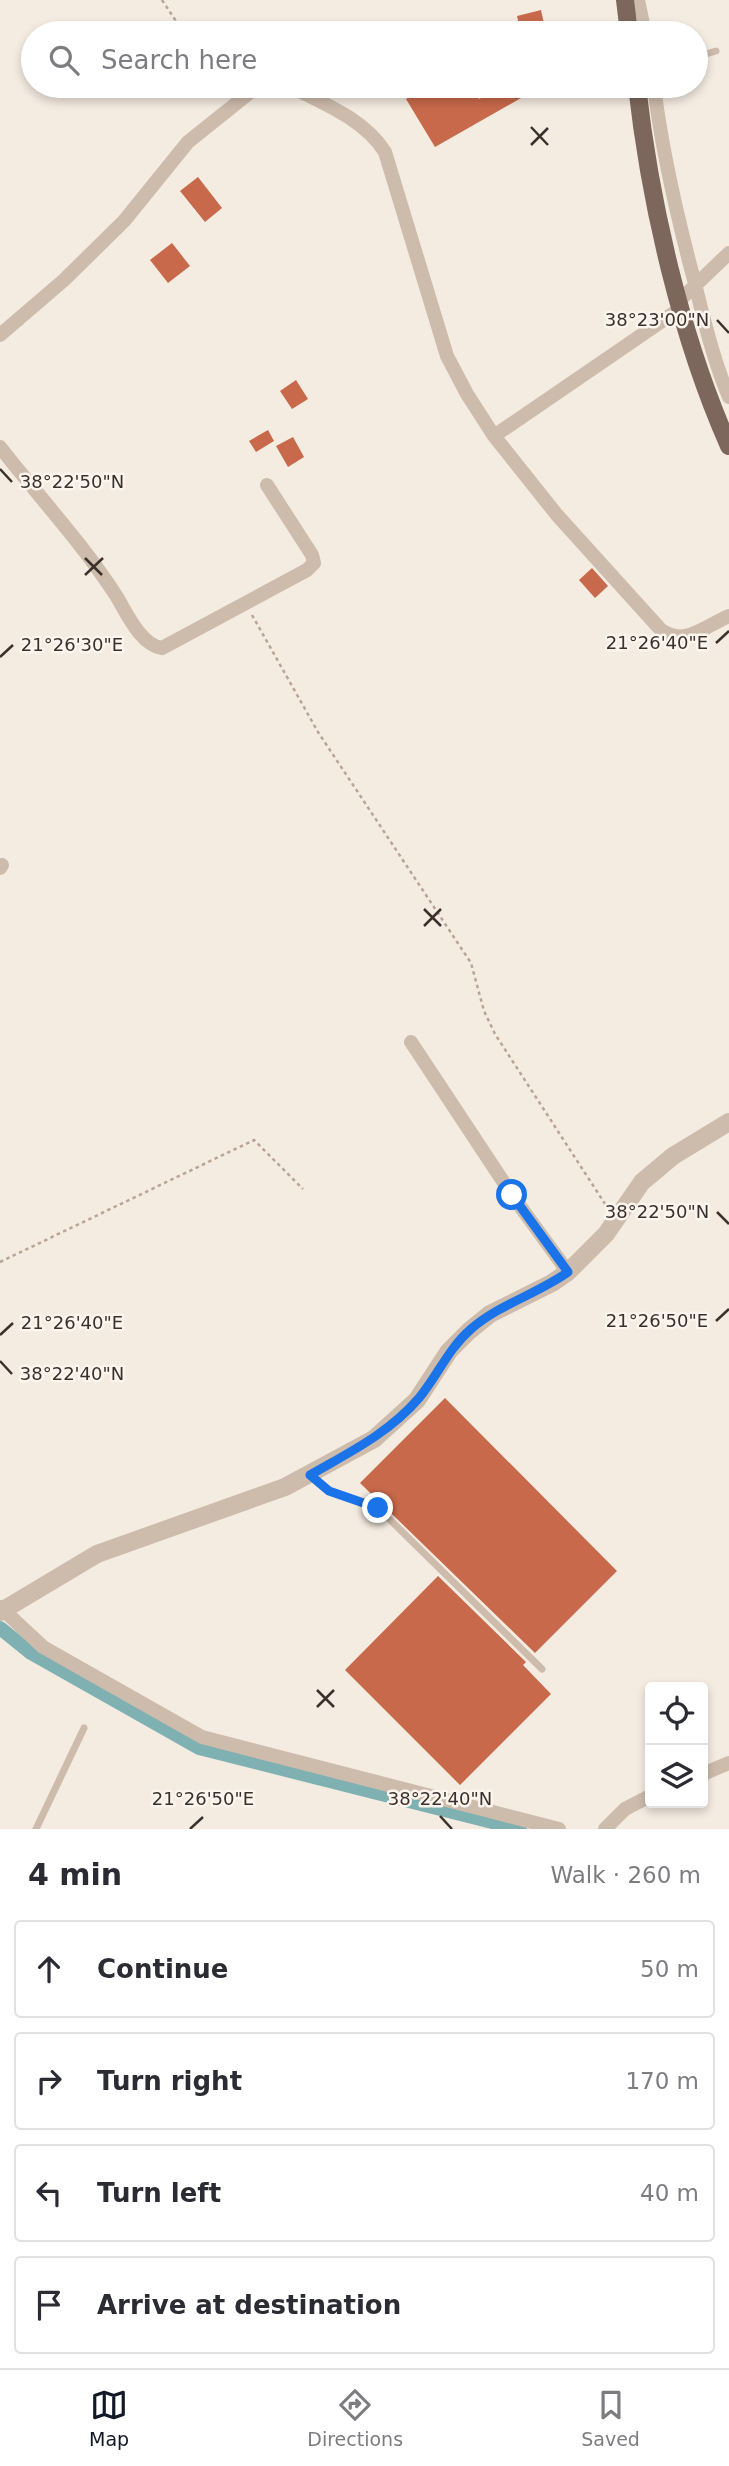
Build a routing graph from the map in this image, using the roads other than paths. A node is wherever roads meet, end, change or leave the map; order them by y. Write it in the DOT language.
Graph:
graph roads {
  1 [pos="625,0"];
  2 [pos="638,0"];
  3 [pos="628,21"];
  4 [pos="642,21"];
  5 [pos="716,51"];
  6 [pos="708,53"];
  7 [pos="243,98"];
  8 [pos="311,98"];
  9 [pos="639,98"];
  10 [pos="655,98"];
  11 [pos="729,253"];
  12 [pos="695,284"];
  13 [pos="680,304"];
  14 [pos="0,335"];
  15 [pos="729,397"];
  16 [pos="494,436"];
  17 [pos="729,446"];
  18 [pos="0,447"];
  19 [pos="267,485"];
  20 [pos="729,616"];
  21 [pos="411,1042"];
  22 [pos="729,1122"];
  23 [pos="568,1272"];
  24 [pos="310,1475"];
  25 [pos="1,1610"];
  26 [pos="542,1669"];
  27 [pos="84,1728"];
  28 [pos="729,1763"];
  29 [pos="708,1772"];
  30 [pos="645,1799"];
  31 [pos="36,1829"];
  32 [pos="559,1829"];
  33 [pos="605,1829"];
  1 -- 3 [label="main road"];
  2 -- 4 [label="street"];
  5 -- 6 [label="lane"];
  7 -- 14 [label="street"];
  8 -- 16 [label="street"];
  9 -- 13 [label="main road"];
  10 -- 12 [label="street"];
  11 -- 12 [label="street"];
  12 -- 13 [label="street"];
  12 -- 15 [label="street"];
  13 -- 16 [label="street"];
  13 -- 17 [label="main road"];
  16 -- 20 [label="street"];
  18 -- 19 [label="street"];
  21 -- 23 [label="street"];
  22 -- 23 [label="street"];
  23 -- 24 [label="street"];
  24 -- 25 [label="street"];
  24 -- 26 [label="lane"];
  25 -- 32 [label="street"];
  27 -- 31 [label="lane"];
  28 -- 29 [label="street"];
  30 -- 33 [label="street"];
}
